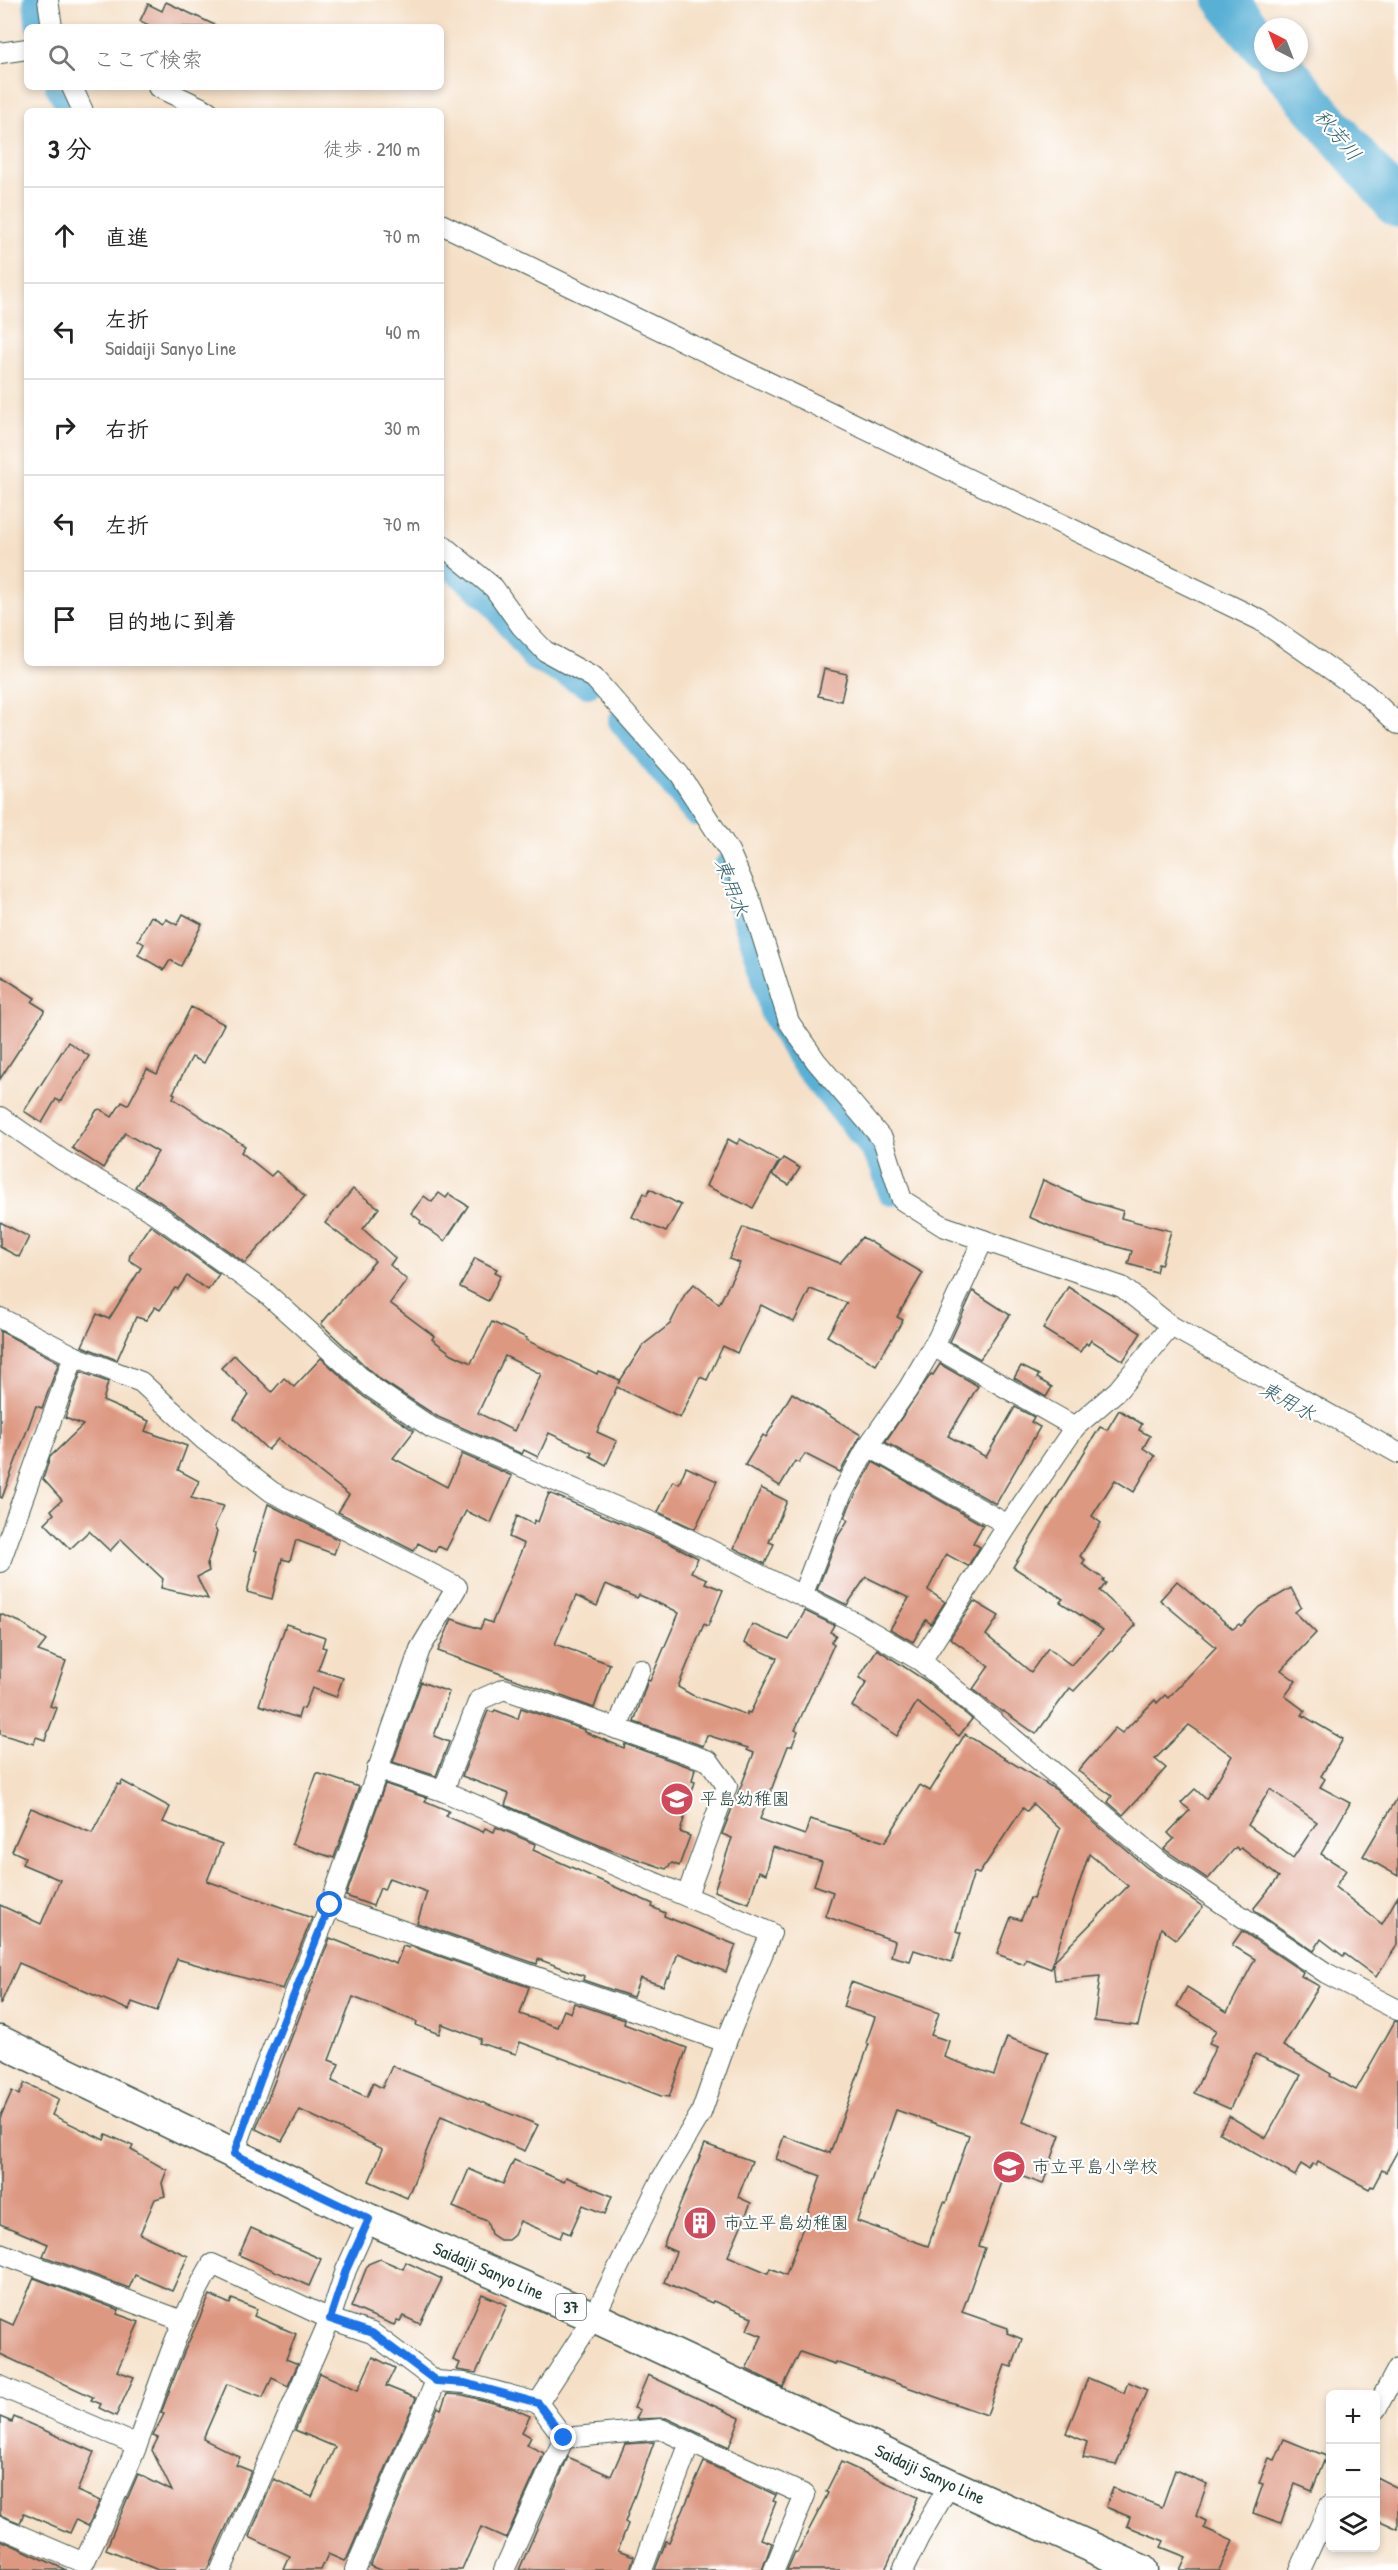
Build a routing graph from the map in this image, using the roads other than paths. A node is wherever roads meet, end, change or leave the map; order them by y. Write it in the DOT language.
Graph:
graph roads {
  1 [pos="48,0"];
  2 [pos="52,24"];
  3 [pos="24,49"];
  4 [pos="0,52"];
  5 [pos="73,90"];
  6 [pos="164,90"];
  7 [pos="82,108"];
  8 [pos="202,108"];
  9 [pos="444,225"];
  10 [pos="444,546"];
  11 [pos="1398,724"];
  12 [pos="0,1117"];
  13 [pos="983,1240"];
  14 [pos="0,1318"];
  15 [pos="1171,1326"];
  16 [pos="933,1346"];
  17 [pos="74,1356"];
  18 [pos="1075,1427"];
  19 [pos="868,1446"];
  20 [pos="1398,1453"];
  21 [pos="1008,1525"];
  22 [pos="0,1562"];
  23 [pos="802,1596"];
  24 [pos="921,1661"];
  25 [pos="640,1669"];
  26 [pos="617,1729"];
  27 [pos="377,1769"];
  28 [pos="443,1791"];
  29 [pos="687,1895"];
  30 [pos="330,1905"];
  31 [pos="1398,2010"];
  32 [pos="0,2041"];
  33 [pos="726,2042"];
  34 [pos="234,2154"];
  35 [pos="369,2219"];
  36 [pos="0,2253"];
  37 [pos="594,2317"];
  38 [pos="330,2319"];
  39 [pos="183,2321"];
  40 [pos="1398,2368"];
  41 [pos="436,2381"];
  42 [pos="0,2386"];
  43 [pos="1380,2402"];
  44 [pos="538,2403"];
  45 [pos="564,2438"];
  46 [pos="690,2442"];
  47 [pos="137,2445"];
  48 [pos="950,2484"];
  49 [pos="1326,2514"];
  50 [pos="0,2527"];
  51 [pos="220,2570"];
  52 [pos="355,2570"];
  53 [pos="504,2570"];
  54 [pos="642,2570"];
  55 [pos="774,2570"];
  56 [pos="903,2570"];
  57 [pos="1142,2570"];
  58 [pos="1300,2570"];
  1 -- 2 [label="street"];
  3 -- 4 [label="street"];
  5 -- 7 [label="street"];
  6 -- 8 [label="street"];
  9 -- 11 [label="street"];
  10 -- 13 [label="street"];
  12 -- 23 [label="street"];
  13 -- 15 [label="street"];
  13 -- 16 [label="street"];
  14 -- 17 [label="street"];
  15 -- 18 [label="street"];
  15 -- 20 [label="street"];
  16 -- 18 [label="street"];
  16 -- 19 [label="street"];
  17 -- 22 [label="street"];
  17 -- 27 [label="street"];
  18 -- 21 [label="street"];
  19 -- 21 [label="street"];
  19 -- 23 [label="street"];
  21 -- 24 [label="street"];
  23 -- 24 [label="street"];
  24 -- 31 [label="street"];
  25 -- 26 [label="street"];
  26 -- 28 [label="street"];
  26 -- 29 [label="street"];
  27 -- 28 [label="street"];
  27 -- 30 [label="street"];
  28 -- 29 [label="street"];
  29 -- 33 [label="street"];
  30 -- 33 [label="street"];
  30 -- 34 [label="street"];
  32 -- 34 [label="main road, Saidaiji Sanyo Line / 37"];
  33 -- 37 [label="street"];
  34 -- 35 [label="main road, Saidaiji Sanyo Line / 37"];
  35 -- 37 [label="main road, Saidaiji Sanyo Line / 37"];
  35 -- 38 [label="street"];
  36 -- 39 [label="street"];
  37 -- 44 [label="street"];
  37 -- 48 [label="main road, Saidaiji Sanyo Line / 37"];
  38 -- 39 [label="street"];
  38 -- 41 [label="street"];
  38 -- 51 [label="street"];
  39 -- 47 [label="street"];
  40 -- 43 [label="street"];
  41 -- 44 [label="street"];
  41 -- 52 [label="street"];
  42 -- 47 [label="street"];
  44 -- 45 [label="street"];
  45 -- 46 [label="street"];
  45 -- 53 [label="street"];
  46 -- 54 [label="street"];
  46 -- 55 [label="street"];
  47 -- 50 [label="street"];
  48 -- 56 [label="street"];
  48 -- 57 [label="main road, Saidaiji Sanyo Line / 37"];
  49 -- 58 [label="street"];
}
